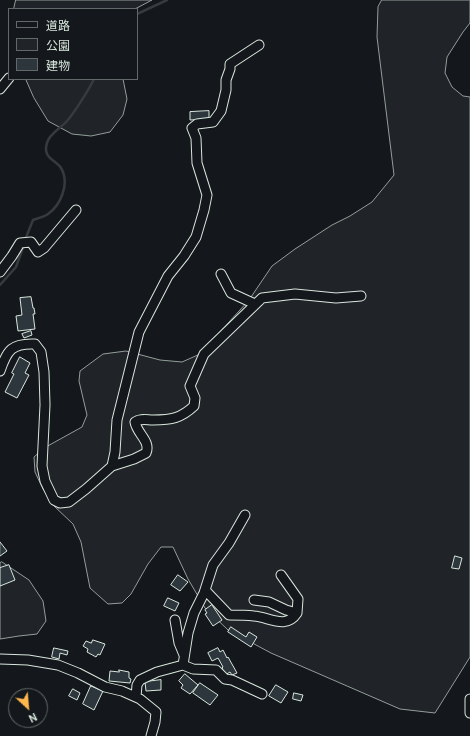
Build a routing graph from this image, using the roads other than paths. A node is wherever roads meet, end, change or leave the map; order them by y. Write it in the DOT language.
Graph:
graph roads {
  1 [pos="259,45"];
  2 [pos="8,79"];
  3 [pos="0,89"];
  4 [pos="76,210"];
  5 [pos="0,272"];
  6 [pos="221,274"];
  7 [pos="361,296"];
  8 [pos="255,304"];
  9 [pos="0,371"];
  10 [pos="112,466"];
  11 [pos="245,515"];
  12 [pos="281,575"];
  13 [pos="205,590"];
  14 [pos="254,600"];
  15 [pos="297,614"];
  16 [pos="175,620"];
  17 [pos="184,655"];
  18 [pos="0,659"];
  19 [pos="183,665"];
  20 [pos="262,694"];
  21 [pos="136,697"];
  22 [pos="470,699"];
  23 [pos="470,713"];
  24 [pos="151,736"];
  1 -- 10 [label="street"];
  2 -- 3 [label="street"];
  4 -- 5 [label="street"];
  6 -- 8 [label="street"];
  7 -- 8 [label="street"];
  8 -- 10 [label="street"];
  9 -- 10 [label="street"];
  11 -- 13 [label="street"];
  12 -- 15 [label="street"];
  13 -- 15 [label="street"];
  13 -- 17 [label="street"];
  14 -- 15 [label="street"];
  16 -- 17 [label="street"];
  17 -- 19 [label="street"];
  18 -- 21 [label="street"];
  19 -- 20 [label="street"];
  19 -- 21 [label="street"];
  21 -- 24 [label="street"];
  22 -- 23 [label="street"];
}
